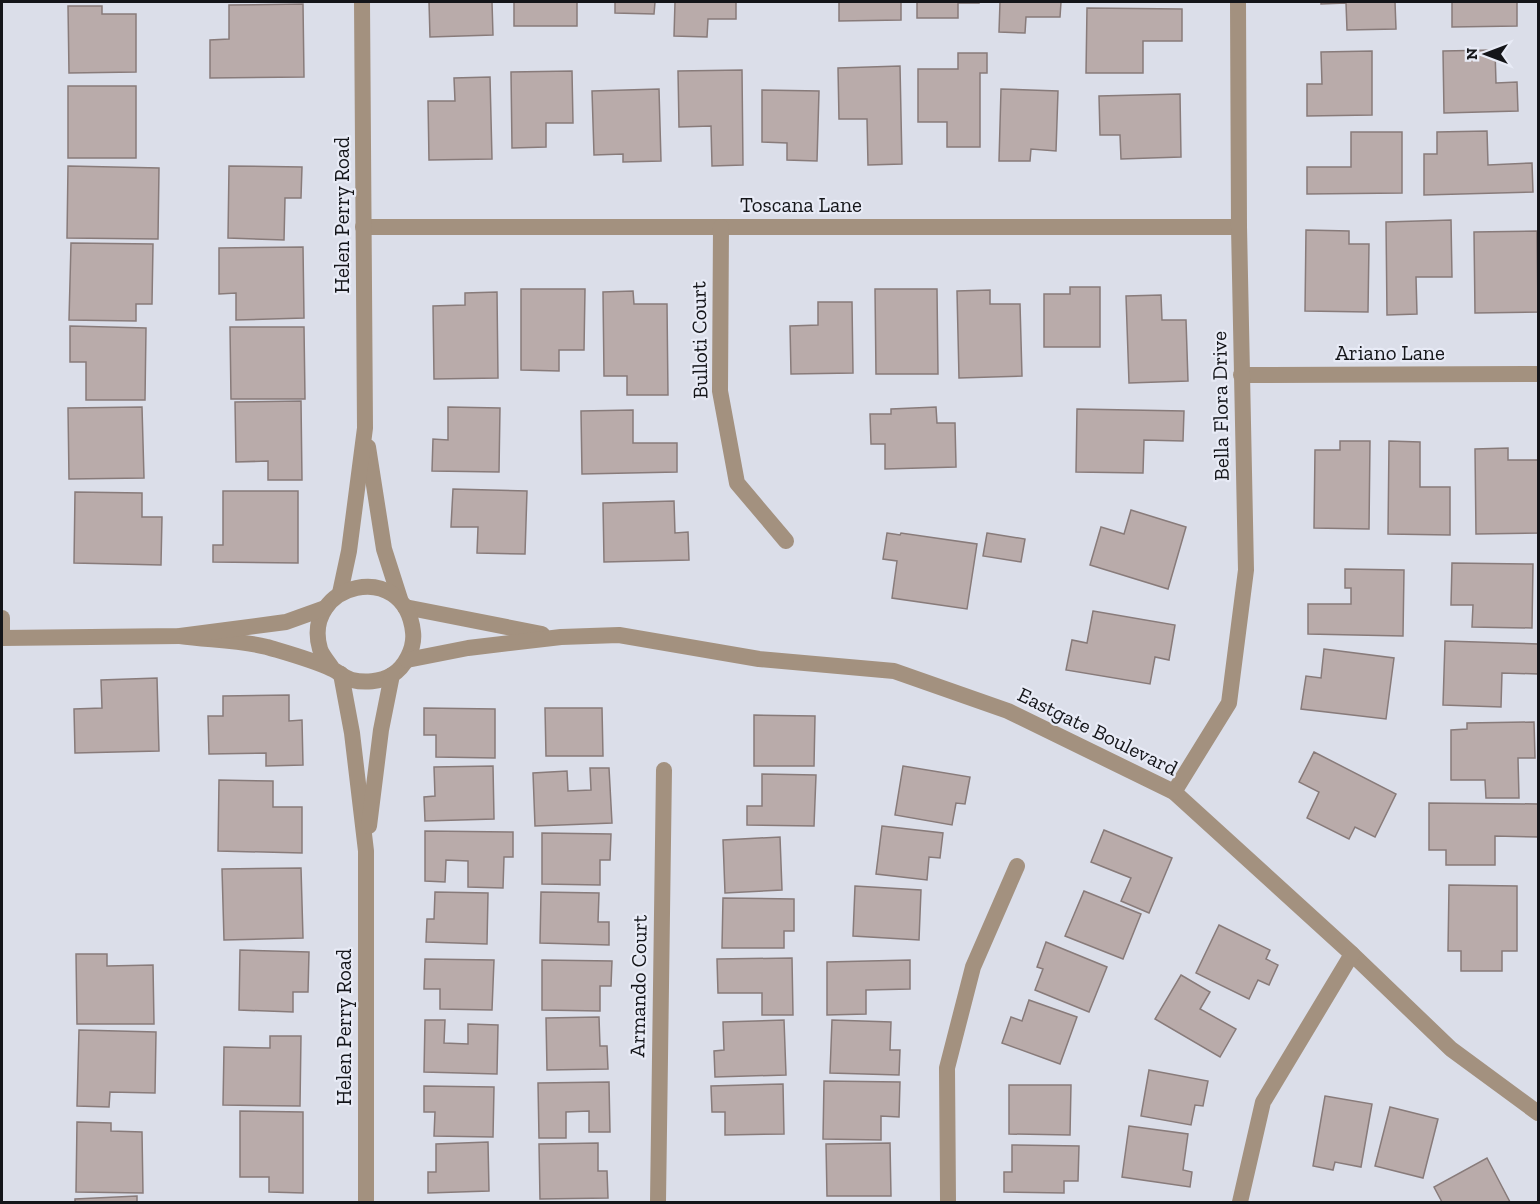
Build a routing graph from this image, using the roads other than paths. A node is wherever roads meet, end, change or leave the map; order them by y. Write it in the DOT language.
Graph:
graph roads {
  1 [pos="362,2"];
  2 [pos="1238,2"];
  3 [pos="721,226"];
  4 [pos="1239,226"];
  5 [pos="363,227"];
  6 [pos="1539,374"];
  7 [pos="1241,375"];
  8 [pos="365,428"];
  9 [pos="786,541"];
  10 [pos="340,593"];
  11 [pos="403,603"];
  12 [pos="325,608"];
  13 [pos="2,618"];
  14 [pos="180,636"];
  15 [pos="561,637"];
  16 [pos="2,638"];
  17 [pos="407,660"];
  18 [pos="336,671"];
  19 [pos="392,675"];
  20 [pos="664,770"];
  21 [pos="1174,792"];
  22 [pos="366,851"];
  23 [pos="1017,866"];
  24 [pos="1352,954"];
  25 [pos="1539,1113"];
  26 [pos="366,1203"];
  27 [pos="658,1203"];
  28 [pos="948,1203"];
  29 [pos="1240,1203"];
  1 -- 5 [label="street, Helen Perry Road"];
  2 -- 4 [label="street, Bella Flora Drive"];
  3 -- 4 [label="street, Toscana Lane"];
  3 -- 5 [label="street, Toscana Lane"];
  3 -- 9 [label="street, Bulloti Court"];
  4 -- 7 [label="street, Bella Flora Drive"];
  5 -- 8 [label="street, Helen Perry Road"];
  6 -- 7 [label="street, Ariano Lane"];
  7 -- 21 [label="street, Bella Flora Drive"];
  8 -- 10 [label="street, Helen Perry Road"];
  8 -- 11 [label="street, Helen Perry Road"];
  10 -- 11 [label="street"];
  10 -- 12 [label="street"];
  11 -- 15 [label="street, Eastgate Boulevard"];
  11 -- 17 [label="street"];
  12 -- 14 [label="street"];
  12 -- 18 [label="street"];
  13 -- 16 [label="street"];
  14 -- 16 [label="street"];
  14 -- 18 [label="street"];
  15 -- 17 [label="street, Eastgate Boulevard"];
  15 -- 21 [label="street, Eastgate Boulevard"];
  17 -- 19 [label="street"];
  18 -- 19 [label="street"];
  18 -- 22 [label="street, Helen Perry Road"];
  19 -- 22 [label="street, Helen Perry Road"];
  20 -- 27 [label="street, Armando Court"];
  21 -- 24 [label="street, Eastgate Boulevard"];
  22 -- 26 [label="street, Helen Perry Road"];
  23 -- 28 [label="street"];
  24 -- 25 [label="street, Eastgate Boulevard"];
  24 -- 29 [label="street"];
}
